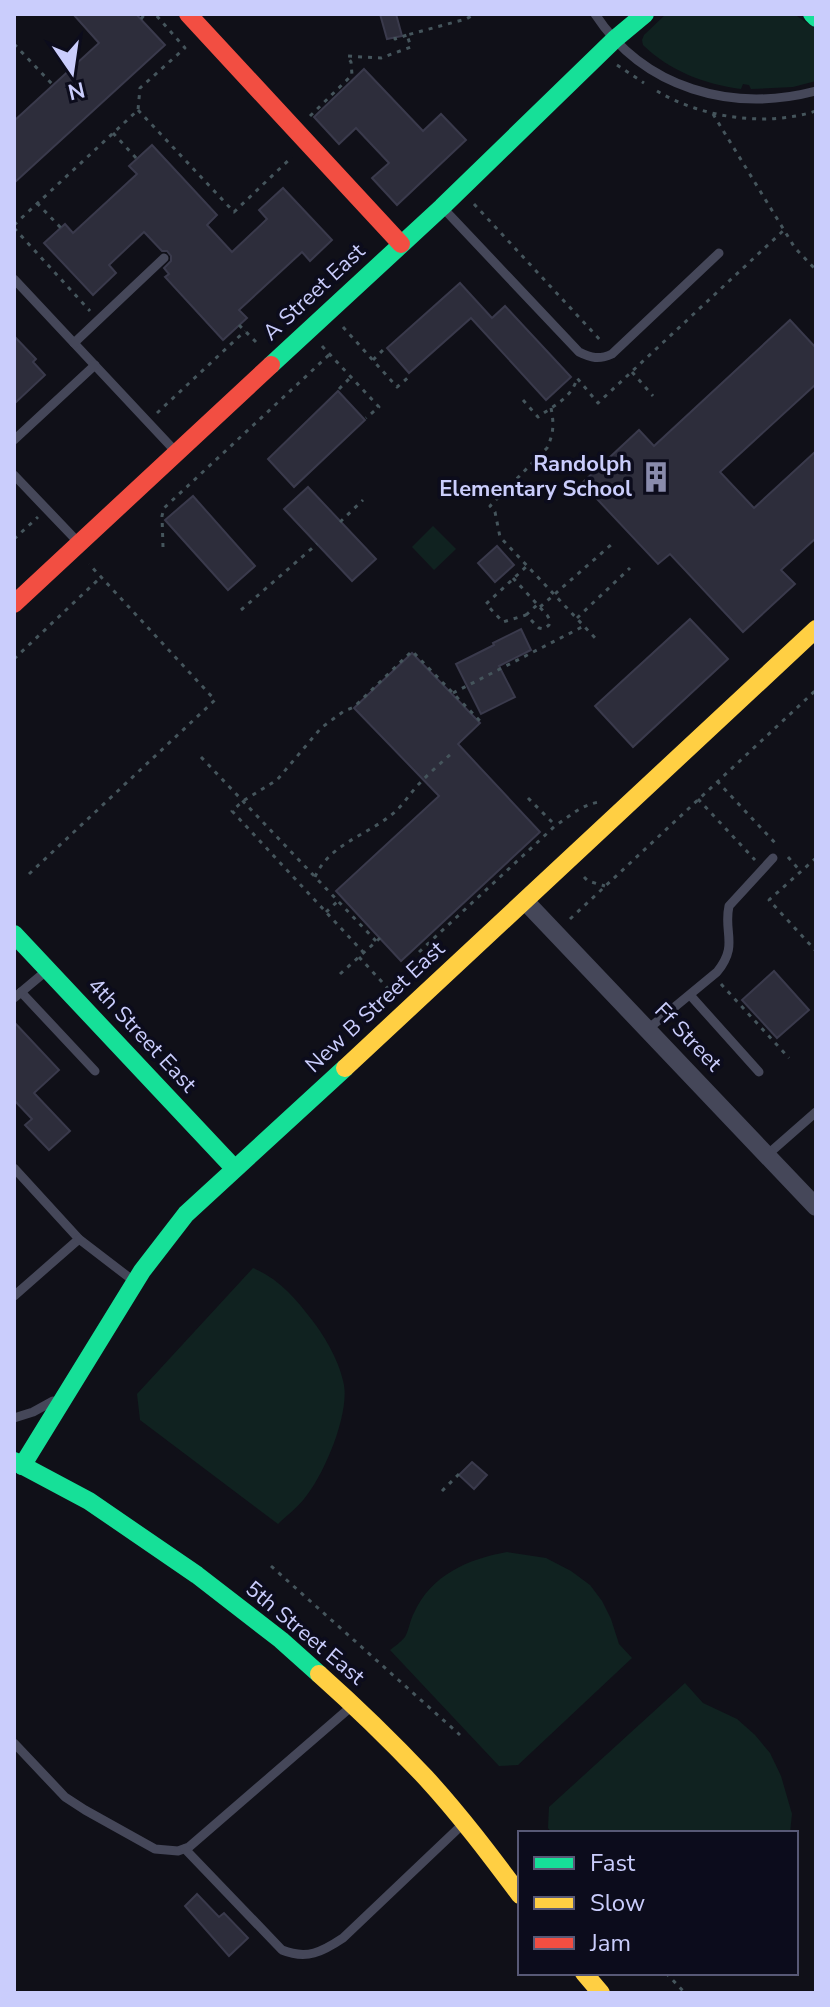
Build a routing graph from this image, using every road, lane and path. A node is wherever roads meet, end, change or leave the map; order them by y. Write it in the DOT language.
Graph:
graph roads {
  1 [pos="145,14"];
  2 [pos="155,14"];
  3 [pos="188,14"];
  4 [pos="475,14"];
  5 [pos="595,14"];
  6 [pos="645,14"];
  7 [pos="141,19"];
  8 [pos="407,35"];
  9 [pos="395,37"];
  10 [pos="615,39"];
  11 [pos="14,44"];
  12 [pos="615,64"];
  13 [pos="53,85"];
  14 [pos="816,91"];
  15 [pos="138,110"];
  16 [pos="816,111"];
  17 [pos="713,114"];
  18 [pos="306,120"];
  19 [pos="113,133"];
  20 [pos="307,143"];
  21 [pos="137,159"];
  22 [pos="37,203"];
  23 [pos="14,211"];
  24 [pos="446,212"];
  25 [pos="21,218"];
  26 [pos="14,226"];
  27 [pos="61,228"];
  28 [pos="784,230"];
  29 [pos="401,244"];
  30 [pos="719,253"];
  31 [pos="164,258"];
  32 [pos="816,270"];
  33 [pos="14,279"];
  34 [pos="99,320"];
  35 [pos="337,321"];
  36 [pos="239,325"];
  37 [pos="245,331"];
  38 [pos="317,340"];
  39 [pos="602,342"];
  40 [pos="74,343"];
  41 [pos="386,347"];
  42 [pos="330,354"];
  43 [pos="373,360"];
  44 [pos="273,363"];
  45 [pos="95,365"];
  46 [pos="632,372"];
  47 [pos="410,376"];
  48 [pos="351,377"];
  49 [pos="339,389"];
  50 [pos="653,396"];
  51 [pos="523,400"];
  52 [pos="551,408"];
  53 [pos="366,418"];
  54 [pos="147,421"];
  55 [pos="14,440"];
  56 [pos="177,453"];
  57 [pos="14,475"];
  58 [pos="363,500"];
  59 [pos="46,509"];
  60 [pos="340,522"];
  61 [pos="14,539"];
  62 [pos="317,544"];
  63 [pos="612,544"];
  64 [pos="76,545"];
  65 [pos="163,547"];
  66 [pos="527,566"];
  67 [pos="630,568"];
  68 [pos="101,577"];
  69 [pos="513,578"];
  70 [pos="554,595"];
  71 [pos="14,604"];
  72 [pos="539,606"];
  73 [pos="241,610"];
  74 [pos="526,615"];
  75 [pos="577,618"];
  76 [pos="584,626"];
  77 [pos="816,629"];
  78 [pos="598,641"];
  79 [pos="14,659"];
  80 [pos="816,690"];
  81 [pos="453,693"];
  82 [pos="482,723"];
  83 [pos="453,752"];
  84 [pos="201,757"];
  85 [pos="717,781"];
  86 [pos="528,798"];
  87 [pos="698,799"];
  88 [pos="243,801"];
  89 [pos="600,802"];
  90 [pos="555,826"];
  91 [pos="773,858"];
  92 [pos="815,860"];
  93 [pos="763,868"];
  94 [pos="801,872"];
  95 [pos="29,874"];
  96 [pos="315,877"];
  97 [pos="338,901"];
  98 [pos="525,901"];
  99 [pos="326,912"];
  100 [pos="570,919"];
  101 [pos="14,934"];
  102 [pos="816,951"];
  103 [pos="419,952"];
  104 [pos="364,953"];
  105 [pos="359,957"];
  106 [pos="48,970"];
  107 [pos="340,974"];
  108 [pos="712,975"];
  109 [pos="18,995"];
  110 [pos="690,995"];
  111 [pos="407,1010"];
  112 [pos="648,1029"];
  113 [pos="789,1058"];
  114 [pos="95,1071"];
  115 [pos="759,1072"];
  116 [pos="816,1112"];
  117 [pos="767,1155"];
  118 [pos="14,1168"];
  119 [pos="234,1168"];
  120 [pos="816,1207"];
  121 [pos="79,1239"];
  122 [pos="135,1282"];
  123 [pos="14,1296"];
  124 [pos="67,1393"];
  125 [pos="14,1418"];
  126 [pos="18,1467"];
  127 [pos="462,1473"];
  128 [pos="442,1491"];
  129 [pos="271,1566"];
  130 [pos="354,1705"];
  131 [pos="460,1735"];
  132 [pos="14,1743"];
  133 [pos="464,1823"];
  134 [pos="185,1849"];
  135 [pos="518,1892"];
  136 [pos="586,1975"];
  137 [pos="668,1975"];
  138 [pos="601,1993"];
  139 [pos="685,1993"];
  1 -- 7 [label="path"];
  2 -- 15 [label="path"];
  3 -- 20 [label="street"];
  4 -- 8 [label="path"];
  5 -- 10 [label="lane"];
  6 -- 10 [label="street, A Street East"];
  8 -- 9 [label="path"];
  8 -- 18 [label="path"];
  10 -- 14 [label="lane"];
  10 -- 24 [label="street, A Street East"];
  11 -- 13 [label="path"];
  12 -- 17 [label="path"];
  15 -- 19 [label="path"];
  15 -- 20 [label="path"];
  16 -- 17 [label="path"];
  17 -- 28 [label="path"];
  19 -- 21 [label="path"];
  19 -- 22 [label="path"];
  20 -- 29 [label="street"];
  22 -- 25 [label="path"];
  22 -- 27 [label="path"];
  23 -- 25 [label="path"];
  24 -- 29 [label="street, A Street East"];
  24 -- 30 [label="lane"];
  24 -- 39 [label="path"];
  25 -- 26 [label="path"];
  26 -- 34 [label="path"];
  28 -- 32 [label="path"];
  28 -- 46 [label="path"];
  29 -- 44 [label="street, A Street East"];
  31 -- 34 [label="lane"];
  33 -- 40 [label="lane"];
  34 -- 40 [label="lane"];
  35 -- 43 [label="path"];
  36 -- 37 [label="path"];
  37 -- 44 [label="path"];
  37 -- 54 [label="path"];
  38 -- 42 [label="path"];
  40 -- 45 [label="lane"];
  41 -- 43 [label="path"];
  42 -- 48 [label="path"];
  42 -- 65 [label="path"];
  43 -- 47 [label="path"];
  44 -- 56 [label="street, A Street East"];
  45 -- 54 [label="lane"];
  45 -- 55 [label="lane"];
  46 -- 50 [label="path"];
  46 -- 52 [label="path"];
  48 -- 49 [label="path"];
  48 -- 53 [label="path"];
  51 -- 52 [label="path"];
  52 -- 66 [label="path"];
  54 -- 56 [label="lane"];
  56 -- 64 [label="street, A Street East"];
  57 -- 59 [label="lane"];
  58 -- 60 [label="path"];
  59 -- 61 [label="path"];
  59 -- 64 [label="lane"];
  62 -- 73 [label="path"];
  63 -- 70 [label="path"];
  64 -- 68 [label="path"];
  64 -- 71 [label="street, A Street East"];
  66 -- 69 [label="path"];
  66 -- 70 [label="path"];
  67 -- 75 [label="path"];
  68 -- 79 [label="path"];
  68 -- 95 [label="path"];
  69 -- 72 [label="path"];
  69 -- 74 [label="path"];
  70 -- 72 [label="path"];
  70 -- 75 [label="path"];
  72 -- 74 [label="path"];
  72 -- 74 [label="path"];
  75 -- 76 [label="path"];
  76 -- 78 [label="path"];
  76 -- 81 [label="path"];
  77 -- 98 [label="street, New B Street East"];
  80 -- 85 [label="path"];
  81 -- 82 [label="path"];
  81 -- 88 [label="path"];
  83 -- 96 [label="path"];
  84 -- 88 [label="path"];
  85 -- 87 [label="path"];
  85 -- 94 [label="path"];
  86 -- 90 [label="path"];
  87 -- 93 [label="path"];
  87 -- 100 [label="path"];
  88 -- 96 [label="path"];
  88 -- 99 [label="path"];
  89 -- 90 [label="path"];
  90 -- 103 [label="path"];
  91 -- 93 [label="lane"];
  92 -- 94 [label="path"];
  93 -- 108 [label="lane"];
  94 -- 102 [label="path"];
  96 -- 97 [label="path"];
  97 -- 99 [label="path"];
  97 -- 104 [label="path"];
  98 -- 111 [label="street, New B Street East"];
  98 -- 112 [label="street, Ff Street"];
  99 -- 104 [label="path"];
  101 -- 106 [label="street, 4th Street East"];
  104 -- 105 [label="path"];
  105 -- 107 [label="path"];
  105 -- 111 [label="path"];
  106 -- 109 [label="lane"];
  106 -- 119 [label="street, 4th Street East"];
  108 -- 110 [label="lane"];
  108 -- 113 [label="path"];
  109 -- 114 [label="lane"];
  110 -- 112 [label="lane"];
  110 -- 115 [label="lane"];
  111 -- 119 [label="street, New B Street East"];
  112 -- 117 [label="street, Ff Street"];
  116 -- 117 [label="lane"];
  117 -- 120 [label="street, Ff Street"];
  118 -- 121 [label="lane"];
  119 -- 122 [label="street, New B Street East"];
  121 -- 122 [label="lane"];
  121 -- 123 [label="lane"];
  122 -- 124 [label="street, New B Street East"];
  124 -- 125 [label="lane"];
  124 -- 126 [label="street, New B Street East"];
  126 -- 130 [label="street, 5th Street East"];
  127 -- 128 [label="path"];
  129 -- 131 [label="path"];
  130 -- 133 [label="street, 5th Street East"];
  130 -- 134 [label="lane"];
  132 -- 134 [label="lane"];
  133 -- 134 [label="lane"];
  133 -- 135 [label="street, 5th Street East"];
  136 -- 138 [label="street"];
  137 -- 139 [label="path"];
}
